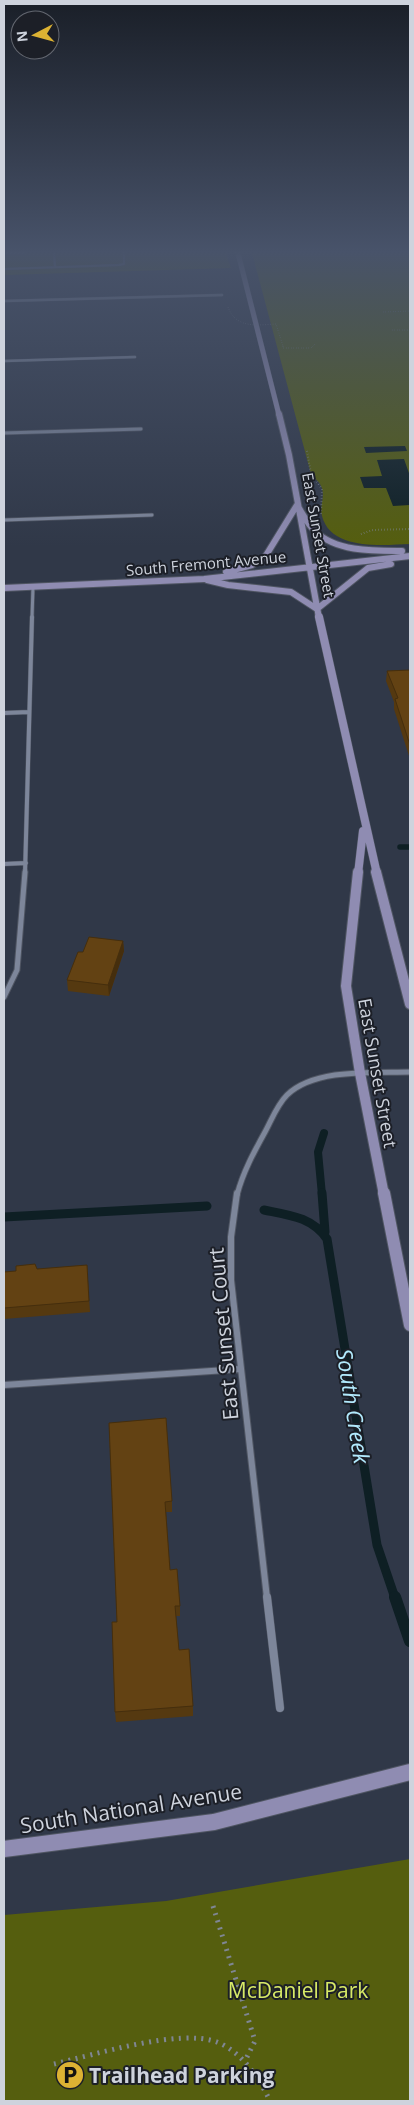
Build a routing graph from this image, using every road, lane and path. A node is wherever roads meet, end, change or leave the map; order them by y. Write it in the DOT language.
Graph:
graph roads {
  1 [pos="263,351"];
  2 [pos="135,357"];
  3 [pos="4,361"];
  4 [pos="141,429"];
  5 [pos="4,433"];
  6 [pos="307,451"];
  7 [pos="297,505"];
  8 [pos="152,515"];
  9 [pos="322,519"];
  10 [pos="4,520"];
  11 [pos="410,529"];
  12 [pos="355,538"];
  13 [pos="410,551"];
  14 [pos="410,556"];
  15 [pos="410,560"];
  16 [pos="308,567"];
  17 [pos="204,579"];
  18 [pos="33,587"];
  19 [pos="4,588"];
  20 [pos="317,609"];
  21 [pos="29,712"];
  22 [pos="4,713"];
  23 [pos="364,825"];
  24 [pos="26,863"];
  25 [pos="4,864"];
  26 [pos="4,997"];
  27 [pos="410,1004"];
  28 [pos="410,1072"];
  29 [pos="360,1074"];
  30 [pos="410,1325"];
  31 [pos="241,1369"];
  32 [pos="4,1385"];
  33 [pos="280,1708"];
  34 [pos="410,1772"];
  35 [pos="4,1849"];
  36 [pos="213,1906"];
  37 [pos="245,2061"];
  38 [pos="54,2064"];
  39 [pos="270,2101"];
  1 -- 7 [label="main road, East Sunset Street"];
  2 -- 3 [label="street"];
  4 -- 5 [label="street"];
  6 -- 9 [label="path"];
  7 -- 13 [label="main road"];
  7 -- 16 [label="main road, East Sunset Street"];
  7 -- 17 [label="main road"];
  8 -- 10 [label="street"];
  11 -- 12 [label="path"];
  14 -- 16 [label="main road, South Fremont Avenue"];
  15 -- 20 [label="main road"];
  16 -- 17 [label="main road, South Fremont Avenue"];
  16 -- 20 [label="main road, East Sunset Street"];
  17 -- 18 [label="main road, South Fremont Avenue"];
  17 -- 20 [label="main road"];
  18 -- 19 [label="main road, South Fremont Avenue"];
  18 -- 21 [label="street"];
  20 -- 23 [label="main road, East Sunset Street"];
  21 -- 22 [label="street"];
  21 -- 24 [label="street"];
  23 -- 27 [label="main road, East Sunset Street"];
  23 -- 29 [label="main road, East Sunset Street"];
  24 -- 25 [label="street"];
  24 -- 26 [label="street"];
  28 -- 29 [label="street, East Sunset Court"];
  29 -- 30 [label="main road, East Sunset Street"];
  29 -- 31 [label="street, East Sunset Court"];
  31 -- 32 [label="street"];
  31 -- 33 [label="street, East Sunset Court"];
  34 -- 35 [label="main road, South National Avenue"];
  36 -- 37 [label="path"];
  37 -- 38 [label="path"];
  37 -- 39 [label="path"];
}
